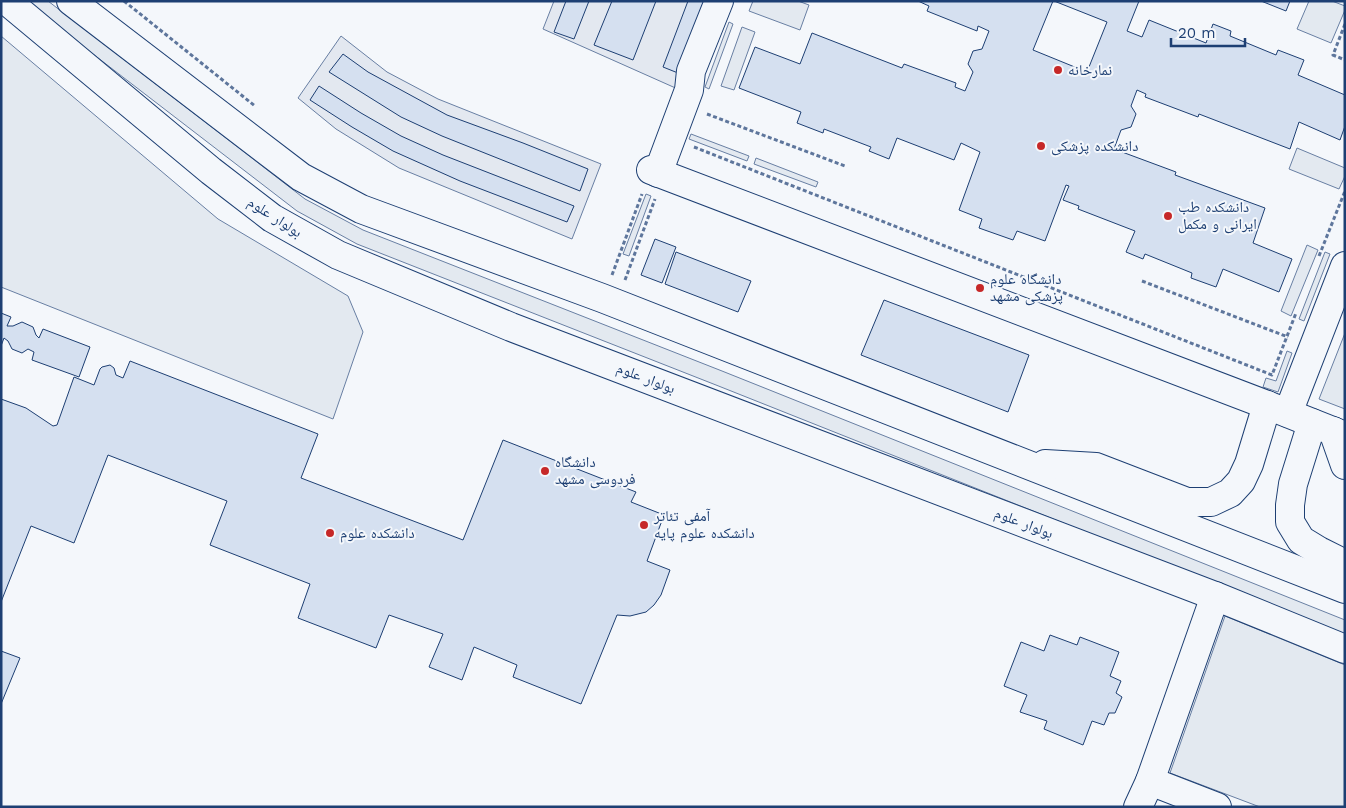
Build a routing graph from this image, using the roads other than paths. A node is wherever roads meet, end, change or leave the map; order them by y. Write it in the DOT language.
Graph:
graph roads {
  1 [pos="7,1"];
  2 [pos="71,1"];
  3 [pos="718,1"];
  4 [pos="731,1"];
  5 [pos="689,90"];
  6 [pos="1345,266"];
  7 [pos="1309,421"];
  8 [pos="1020,462"];
  9 [pos="1345,465"];
  10 [pos="1345,564"];
  11 [pos="1345,589"];
  12 [pos="1215,596"];
  13 [pos="1345,649"];
  14 [pos="1150,781"];
  15 [pos="1138,807"];
  16 [pos="1218,807"];
  1 -- 12 [label="lane, بولوار علوم"];
  2 -- 8 [label="lane"];
  3 -- 5 [label="lane"];
  4 -- 5 [label="lane"];
  5 -- 7 [label="lane"];
  6 -- 7 [label="lane"];
  7 -- 8 [label="lane"];
  7 -- 9 [label="lane"];
  7 -- 10 [label="lane"];
  8 -- 11 [label="lane"];
  12 -- 13 [label="lane, بولوار علوم"];
  12 -- 14 [label="lane"];
  14 -- 15 [label="lane"];
  14 -- 16 [label="lane"];
}
